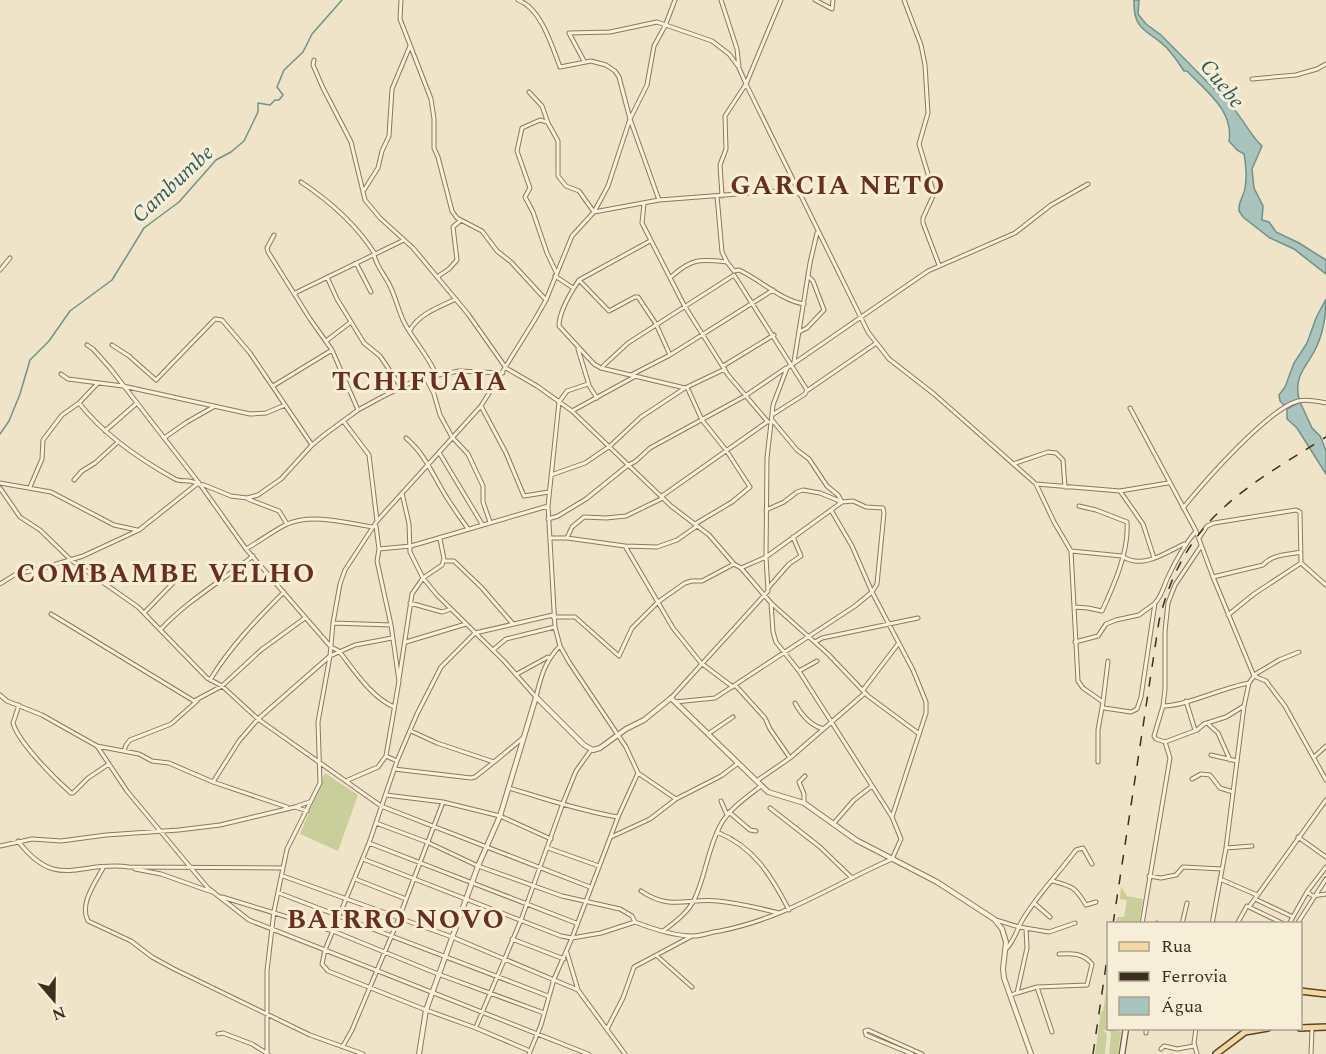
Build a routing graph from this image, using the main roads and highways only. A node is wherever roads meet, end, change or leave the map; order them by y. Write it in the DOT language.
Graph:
graph roads {
  1 [pos="1302,991"];
  2 [pos="1326,994"];
  3 [pos="1326,1027"];
  4 [pos="1302,1028"];
  5 [pos="1126,1030"];
  6 [pos="1249,1030"];
  7 [pos="1122,1054"];
  8 [pos="1216,1054"];
  1 -- 2 [label="main road"];
  3 -- 4 [label="main road"];
  5 -- 7 [label="main road"];
  6 -- 8 [label="main road"];
}
